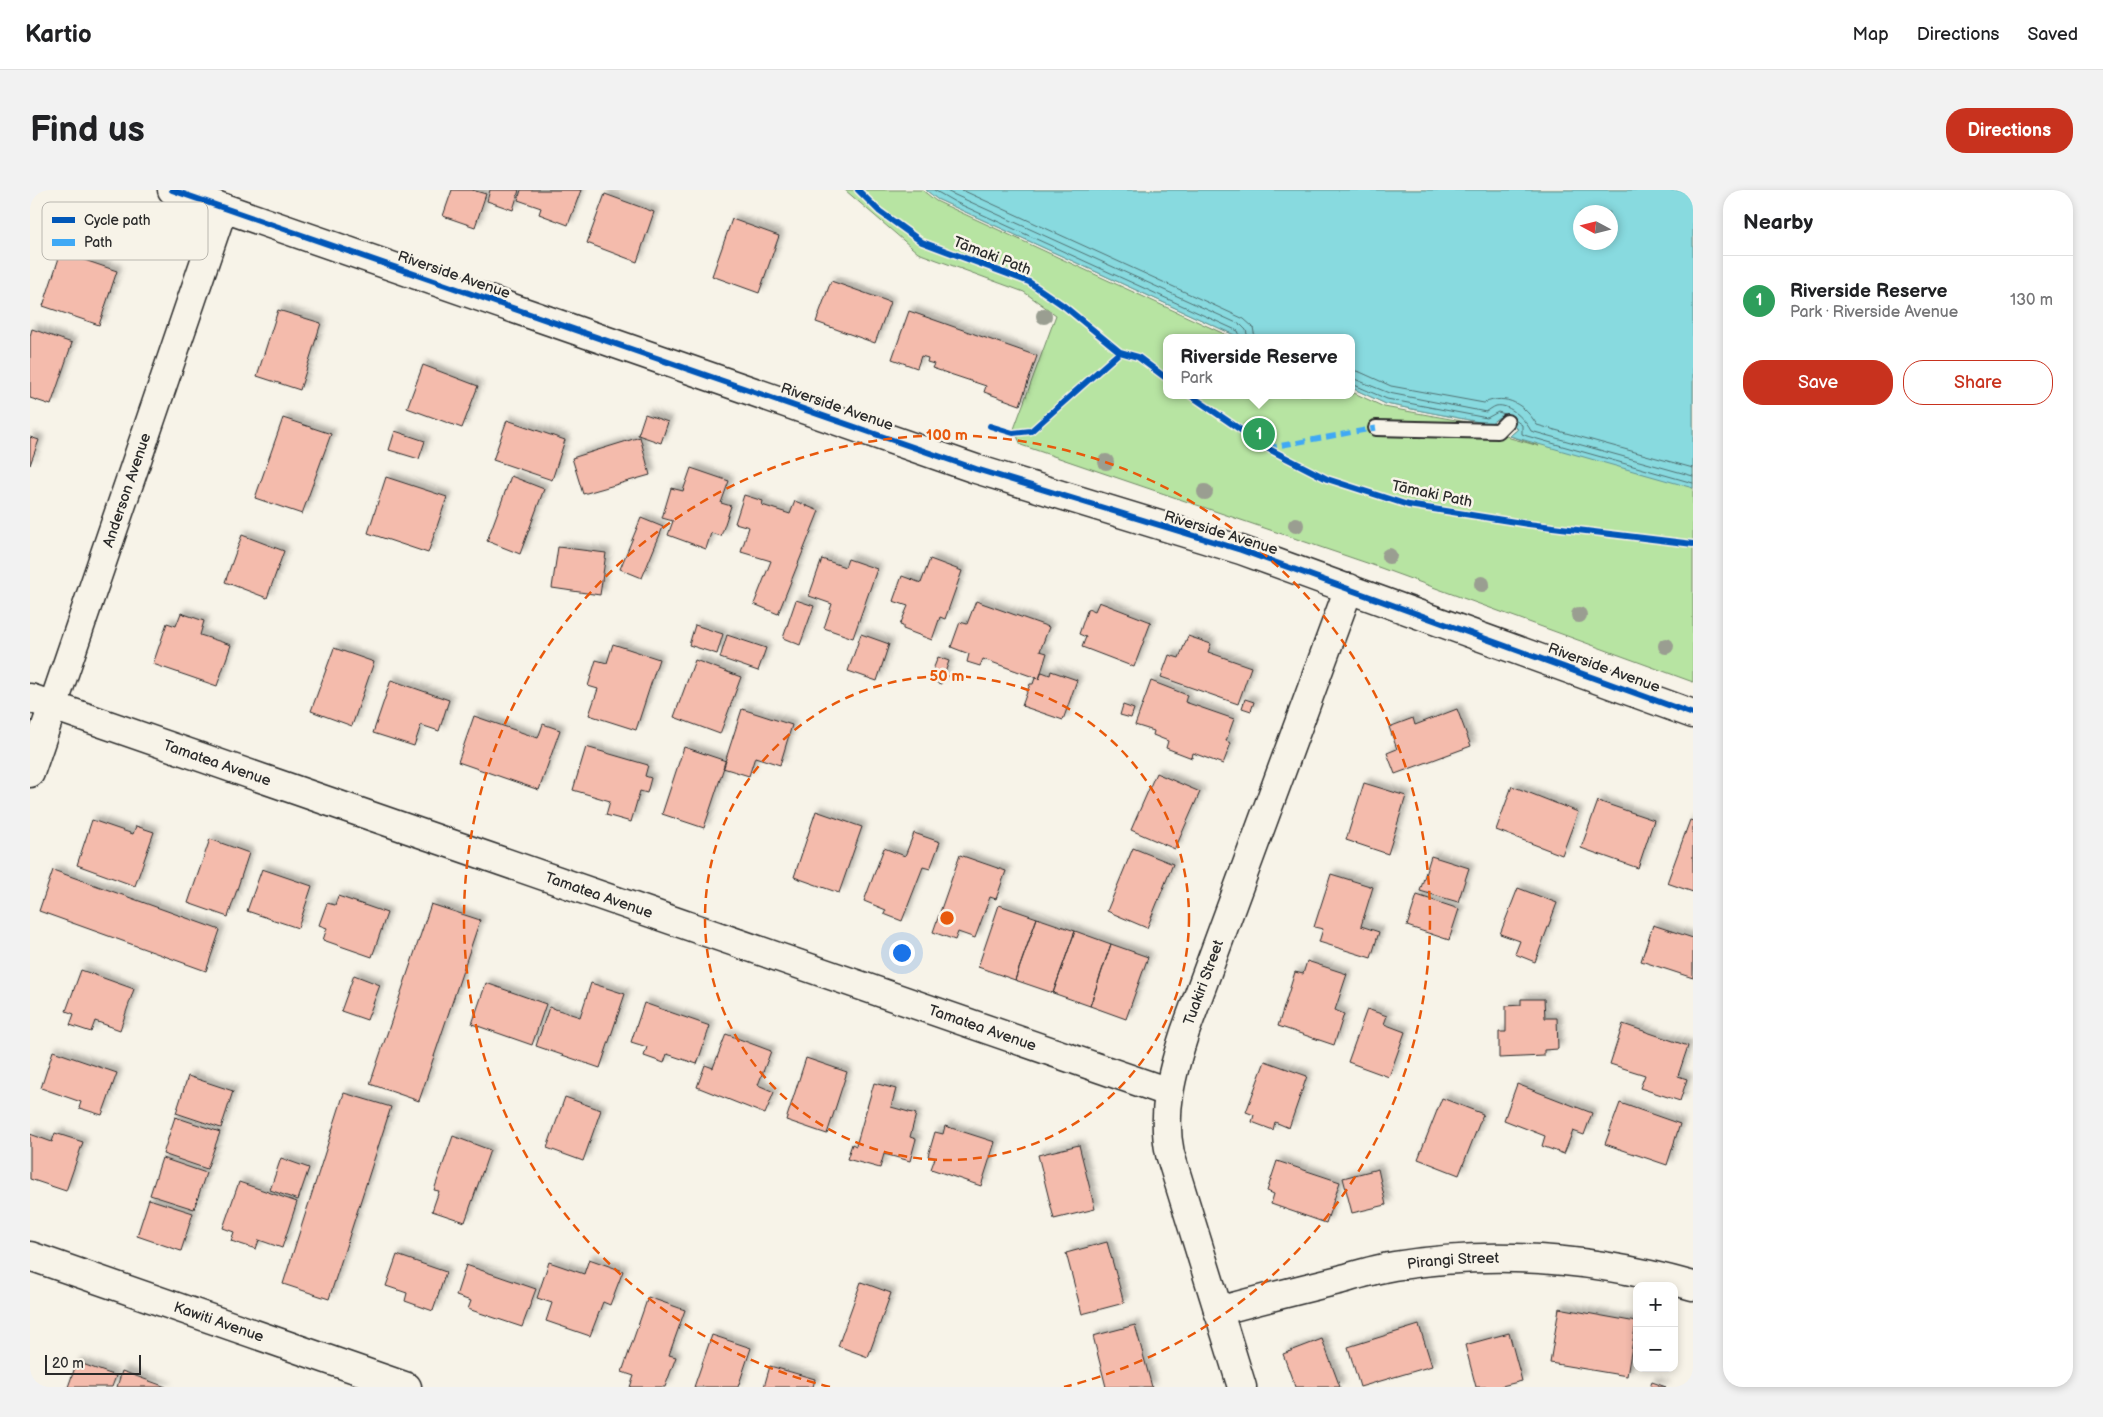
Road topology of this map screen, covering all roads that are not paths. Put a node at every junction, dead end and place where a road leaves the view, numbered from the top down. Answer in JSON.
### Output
{"nodes":[{"id":1,"x":172,"y":190,"type":"edge"},
{"id":2,"x":206,"y":202,"type":"edge"},
{"id":3,"x":208,"y":203,"type":"edge"},
{"id":4,"x":223,"y":208,"type":"junction"},
{"id":5,"x":208,"y":249,"type":"edge"},
{"id":6,"x":204,"y":260,"type":"edge"},
{"id":7,"x":1507,"y":422,"type":"dead end"},
{"id":8,"x":1376,"y":428,"type":"dead end"},
{"id":9,"x":1348,"y":588,"type":"junction"},
{"id":10,"x":42,"y":702,"type":"edge"},
{"id":11,"x":1693,"y":714,"type":"edge"},
{"id":12,"x":30,"y":773,"type":"edge"},
{"id":13,"x":1168,"y":1092,"type":"junction"},
{"id":14,"x":30,"y":1256,"type":"edge"},
{"id":15,"x":1693,"y":1286,"type":"edge"},
{"id":16,"x":1218,"y":1311,"type":"junction"},
{"id":17,"x":407,"y":1387,"type":"edge"},
{"id":18,"x":1242,"y":1387,"type":"edge"}],
"edges":[{"from":1,"to":2,"type":"street","name":"Riverside Avenue"},
{"from":3,"to":4,"type":"street","name":"Riverside Avenue"},
{"from":4,"to":5,"type":"street","name":"Anderson Avenue"},
{"from":4,"to":9,"type":"street","name":"Riverside Avenue"},
{"from":6,"to":10,"type":"street","name":"Anderson Avenue"},
{"from":7,"to":8,"type":"lane"},
{"from":9,"to":11,"type":"street","name":"Riverside Avenue"},
{"from":9,"to":13,"type":"street","name":"Tuakiri Street"},
{"from":10,"to":12,"type":"street","name":"Anderson Avenue"},
{"from":10,"to":13,"type":"street","name":"Tamatea Avenue"},
{"from":13,"to":16,"type":"street","name":"Tuakiri Street"},
{"from":14,"to":17,"type":"street","name":"Kawiti Avenue"},
{"from":15,"to":16,"type":"street","name":"Pirangi Street"},
{"from":16,"to":18,"type":"street","name":"Tuakiri Street"}]}
